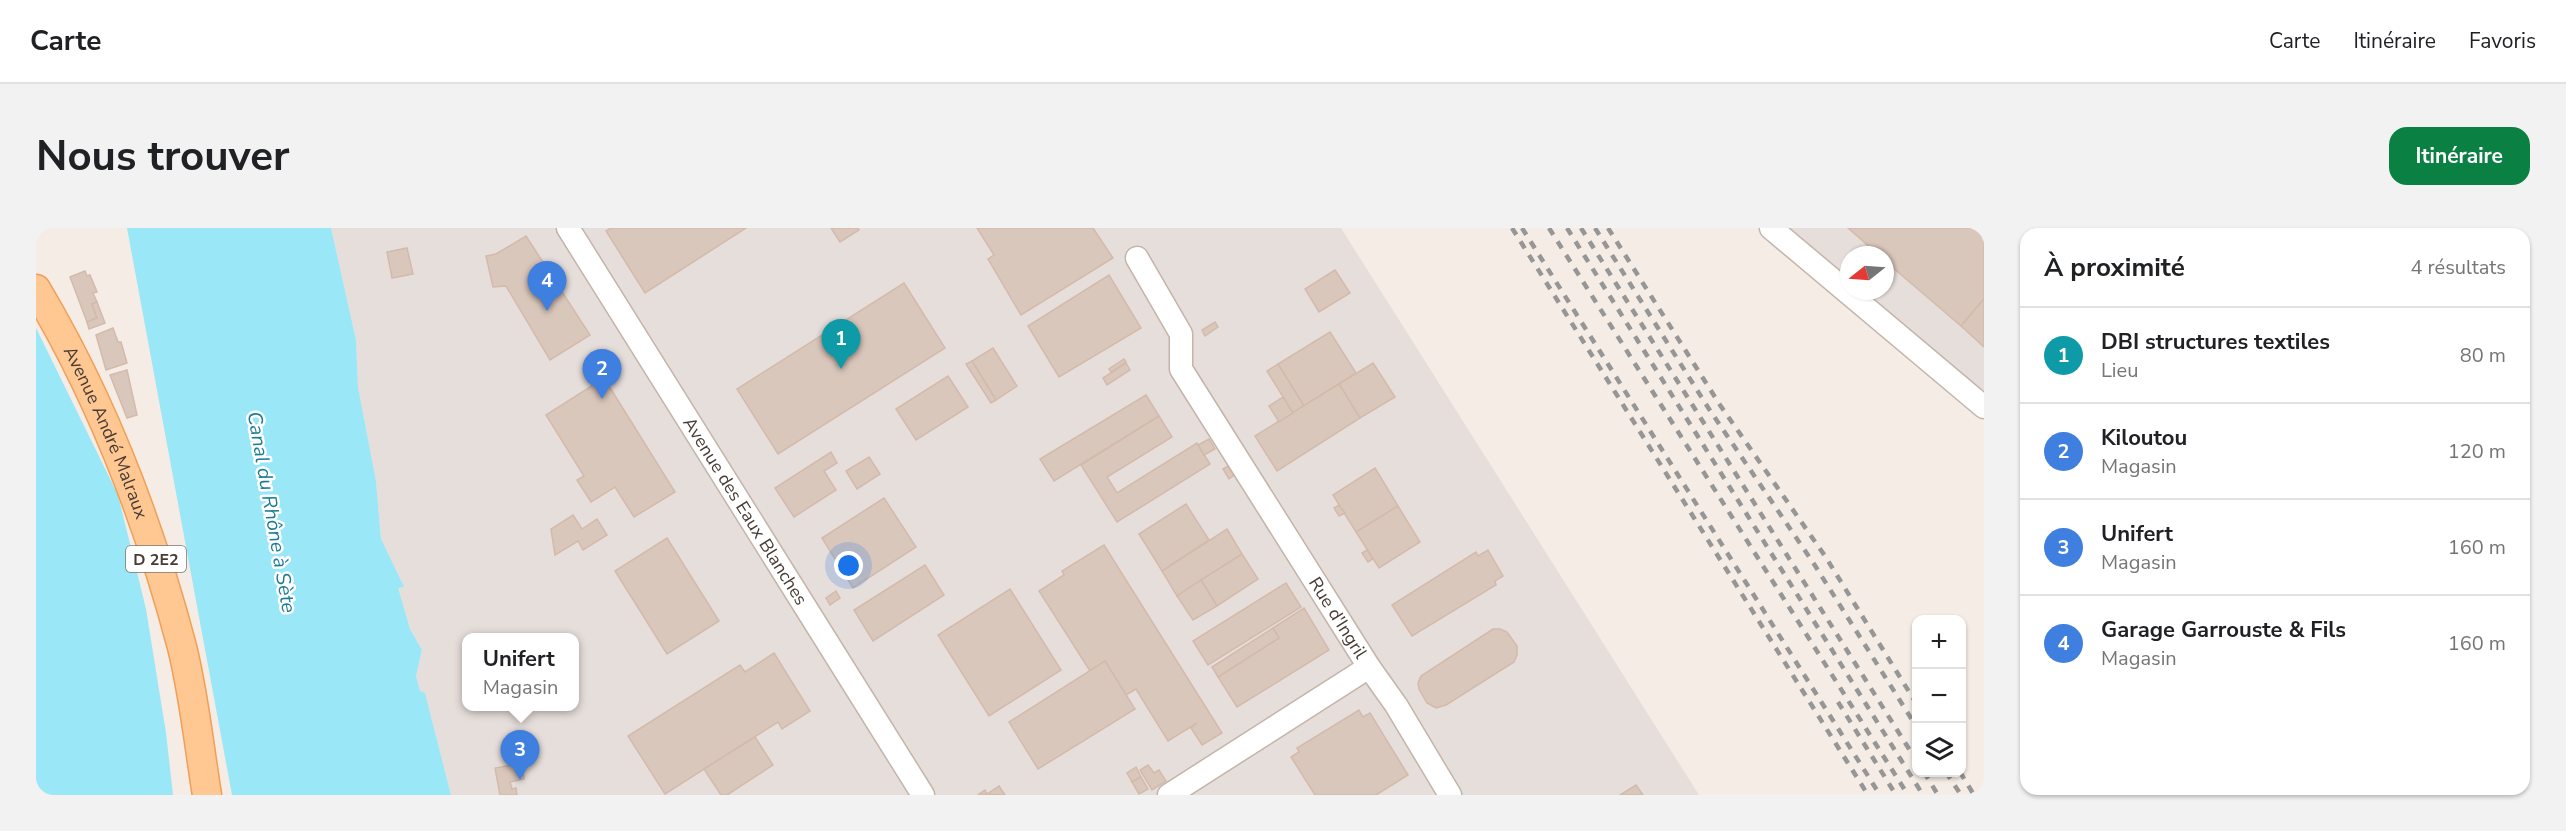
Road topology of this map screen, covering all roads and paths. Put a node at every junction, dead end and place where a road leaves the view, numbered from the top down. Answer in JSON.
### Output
{"nodes":[{"id":1,"x":568,"y":228,"type":"edge"},
{"id":2,"x":1771,"y":228,"type":"edge"},
{"id":3,"x":1137,"y":258,"type":"dead end"},
{"id":4,"x":36,"y":289,"type":"edge"},
{"id":5,"x":1984,"y":407,"type":"edge"},
{"id":6,"x":1369,"y":667,"type":"junction"},
{"id":7,"x":207,"y":795,"type":"edge"},
{"id":8,"x":923,"y":795,"type":"edge"},
{"id":9,"x":1169,"y":795,"type":"edge"},
{"id":10,"x":1450,"y":795,"type":"edge"}],
"edges":[{"from":1,"to":8,"type":"street","name":"Avenue des Eaux Blanches"},
{"from":2,"to":5,"type":"street"},
{"from":3,"to":6,"type":"street","name":"Rue d'Ingril"},
{"from":4,"to":7,"type":"main road","name":"Avenue André Malraux","number":"D 2E2"},
{"from":6,"to":9,"type":"street","name":"Rue d'Ingril"},
{"from":6,"to":10,"type":"street"}]}
